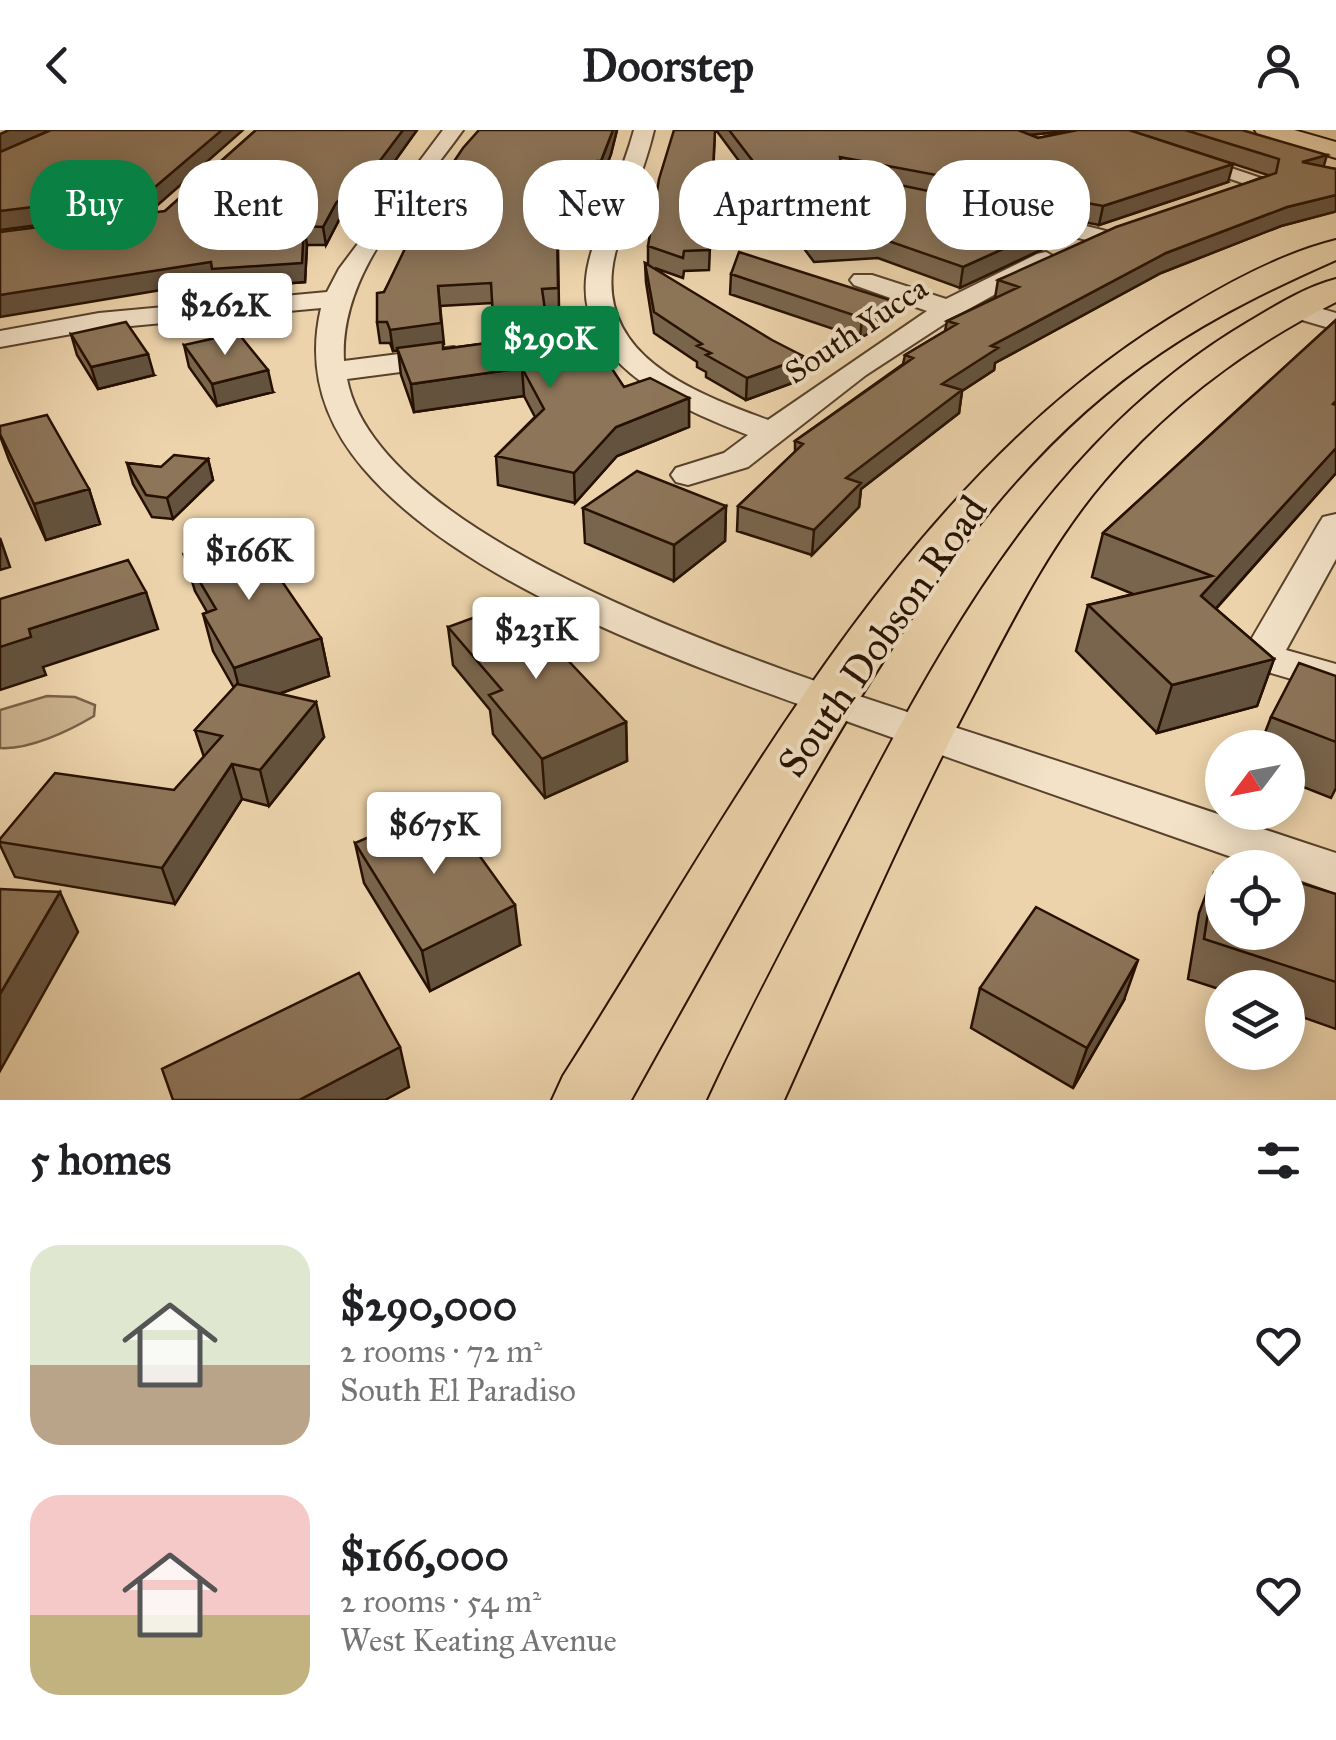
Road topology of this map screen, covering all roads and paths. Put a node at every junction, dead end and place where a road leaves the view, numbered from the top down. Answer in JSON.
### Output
{"nodes":[{"id":1,"x":453,"y":130,"type":"edge"},
{"id":2,"x":644,"y":130,"type":"edge"},
{"id":3,"x":1267,"y":130,"type":"edge"},
{"id":4,"x":1101,"y":131,"type":"edge"},
{"id":5,"x":1077,"y":139,"type":"edge"},
{"id":6,"x":1336,"y":150,"type":"edge"},
{"id":7,"x":1224,"y":193,"type":"edge"},
{"id":8,"x":1130,"y":224,"type":"edge"},
{"id":9,"x":1090,"y":234,"type":"edge"},
{"id":10,"x":1098,"y":236,"type":"junction"},
{"id":11,"x":1336,"y":249,"type":"edge"},
{"id":12,"x":863,"y":280,"type":"dead end"},
{"id":13,"x":1336,"y":288,"type":"edge"},
{"id":14,"x":334,"y":299,"type":"junction"},
{"id":15,"x":948,"y":308,"type":"junction"},
{"id":16,"x":1295,"y":309,"type":"junction"},
{"id":17,"x":1336,"y":322,"type":"edge"},
{"id":18,"x":609,"y":335,"type":"junction"},
{"id":19,"x":0,"y":339,"type":"edge"},
{"id":20,"x":569,"y":340,"type":"edge"},
{"id":21,"x":477,"y":352,"type":"edge"},
{"id":22,"x":329,"y":372,"type":"junction"},
{"id":23,"x":772,"y":432,"type":"junction"},
{"id":24,"x":688,"y":476,"type":"dead end"},
{"id":25,"x":1336,"y":526,"type":"edge"},
{"id":26,"x":1336,"y":678,"type":"edge"},
{"id":27,"x":829,"y":700,"type":"junction"},
{"id":28,"x":924,"y":732,"type":"junction"},
{"id":29,"x":1336,"y":873,"type":"edge"},
{"id":30,"x":590,"y":1100,"type":"edge"},
{"id":31,"x":746,"y":1100,"type":"edge"}],
"edges":[{"from":1,"to":14,"type":"street"},
{"from":2,"to":18,"type":"street"},
{"from":3,"to":6,"type":"main road"},
{"from":4,"to":5,"type":"street"},
{"from":4,"to":7,"type":"street"},
{"from":8,"to":10,"type":"street","name":"South Yucca"},
{"from":9,"to":10,"type":"street"},
{"from":10,"to":15,"type":"street","name":"South Yucca"},
{"from":11,"to":27,"type":"main road","name":"South Dobson Road"},
{"from":12,"to":15,"type":"street"},
{"from":13,"to":16,"type":"main road","name":"South Dobson Road"},
{"from":14,"to":19,"type":"street"},
{"from":14,"to":22,"type":"street"},
{"from":15,"to":23,"type":"street","name":"South Yucca"},
{"from":16,"to":17,"type":"street"},
{"from":16,"to":28,"type":"main road","name":"South Dobson Road"},
{"from":18,"to":20,"type":"street"},
{"from":18,"to":23,"type":"street"},
{"from":21,"to":22,"type":"street"},
{"from":22,"to":27,"type":"street"},
{"from":23,"to":24,"type":"street","name":"South Yucca"},
{"from":25,"to":26,"type":"street"},
{"from":27,"to":28,"type":"street"},
{"from":27,"to":30,"type":"main road","name":"South Dobson Road"},
{"from":28,"to":29,"type":"street"},
{"from":28,"to":31,"type":"main road","name":"South Dobson Road"}]}
